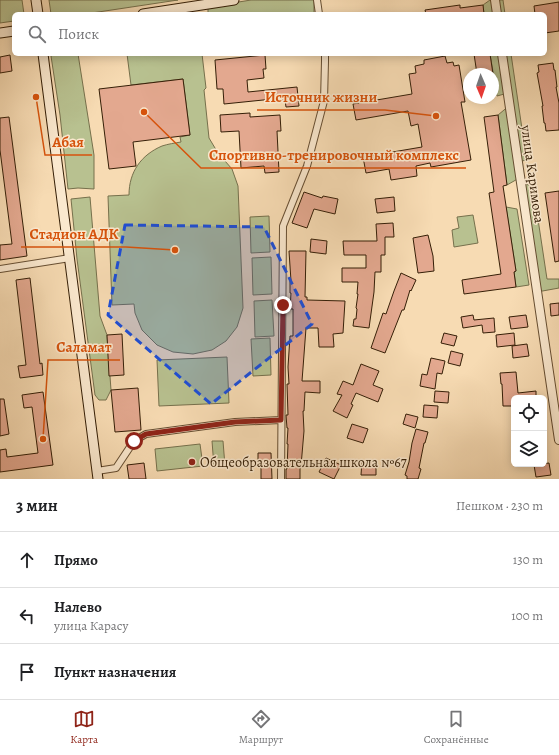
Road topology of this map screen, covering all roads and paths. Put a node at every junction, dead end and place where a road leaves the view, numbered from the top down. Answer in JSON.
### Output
{"nodes":[{"id":1,"x":36,"y":0,"type":"edge"},
{"id":2,"x":234,"y":0,"type":"edge"},
{"id":3,"x":317,"y":0,"type":"edge"},
{"id":4,"x":494,"y":0,"type":"edge"},
{"id":5,"x":38,"y":12,"type":"edge"},
{"id":6,"x":156,"y":12,"type":"edge"},
{"id":7,"x":319,"y":12,"type":"edge"},
{"id":8,"x":497,"y":12,"type":"edge"},
{"id":9,"x":12,"y":31,"type":"edge"},
{"id":10,"x":0,"y":33,"type":"edge"},
{"id":11,"x":325,"y":56,"type":"edge"},
{"id":12,"x":502,"y":56,"type":"edge"},
{"id":13,"x":44,"y":57,"type":"edge"},
{"id":14,"x":70,"y":258,"type":"junction"},
{"id":15,"x":0,"y":269,"type":"edge"},
{"id":16,"x":281,"y":420,"type":"junction"},
{"id":17,"x":559,"y":440,"type":"edge"},
{"id":18,"x":97,"y":475,"type":"edge"},
{"id":19,"x":281,"y":479,"type":"edge"}],
"edges":[{"from":1,"to":5,"type":"main road"},
{"from":2,"to":6,"type":"main road"},
{"from":3,"to":7,"type":"street"},
{"from":4,"to":8,"type":"street"},
{"from":9,"to":10,"type":"main road"},
{"from":11,"to":16,"type":"street"},
{"from":12,"to":17,"type":"street","name":"улица Каримова"},
{"from":13,"to":14,"type":"main road"},
{"from":14,"to":15,"type":"street"},
{"from":14,"to":18,"type":"main road"},
{"from":16,"to":18,"type":"street"},
{"from":16,"to":19,"type":"street"}]}
